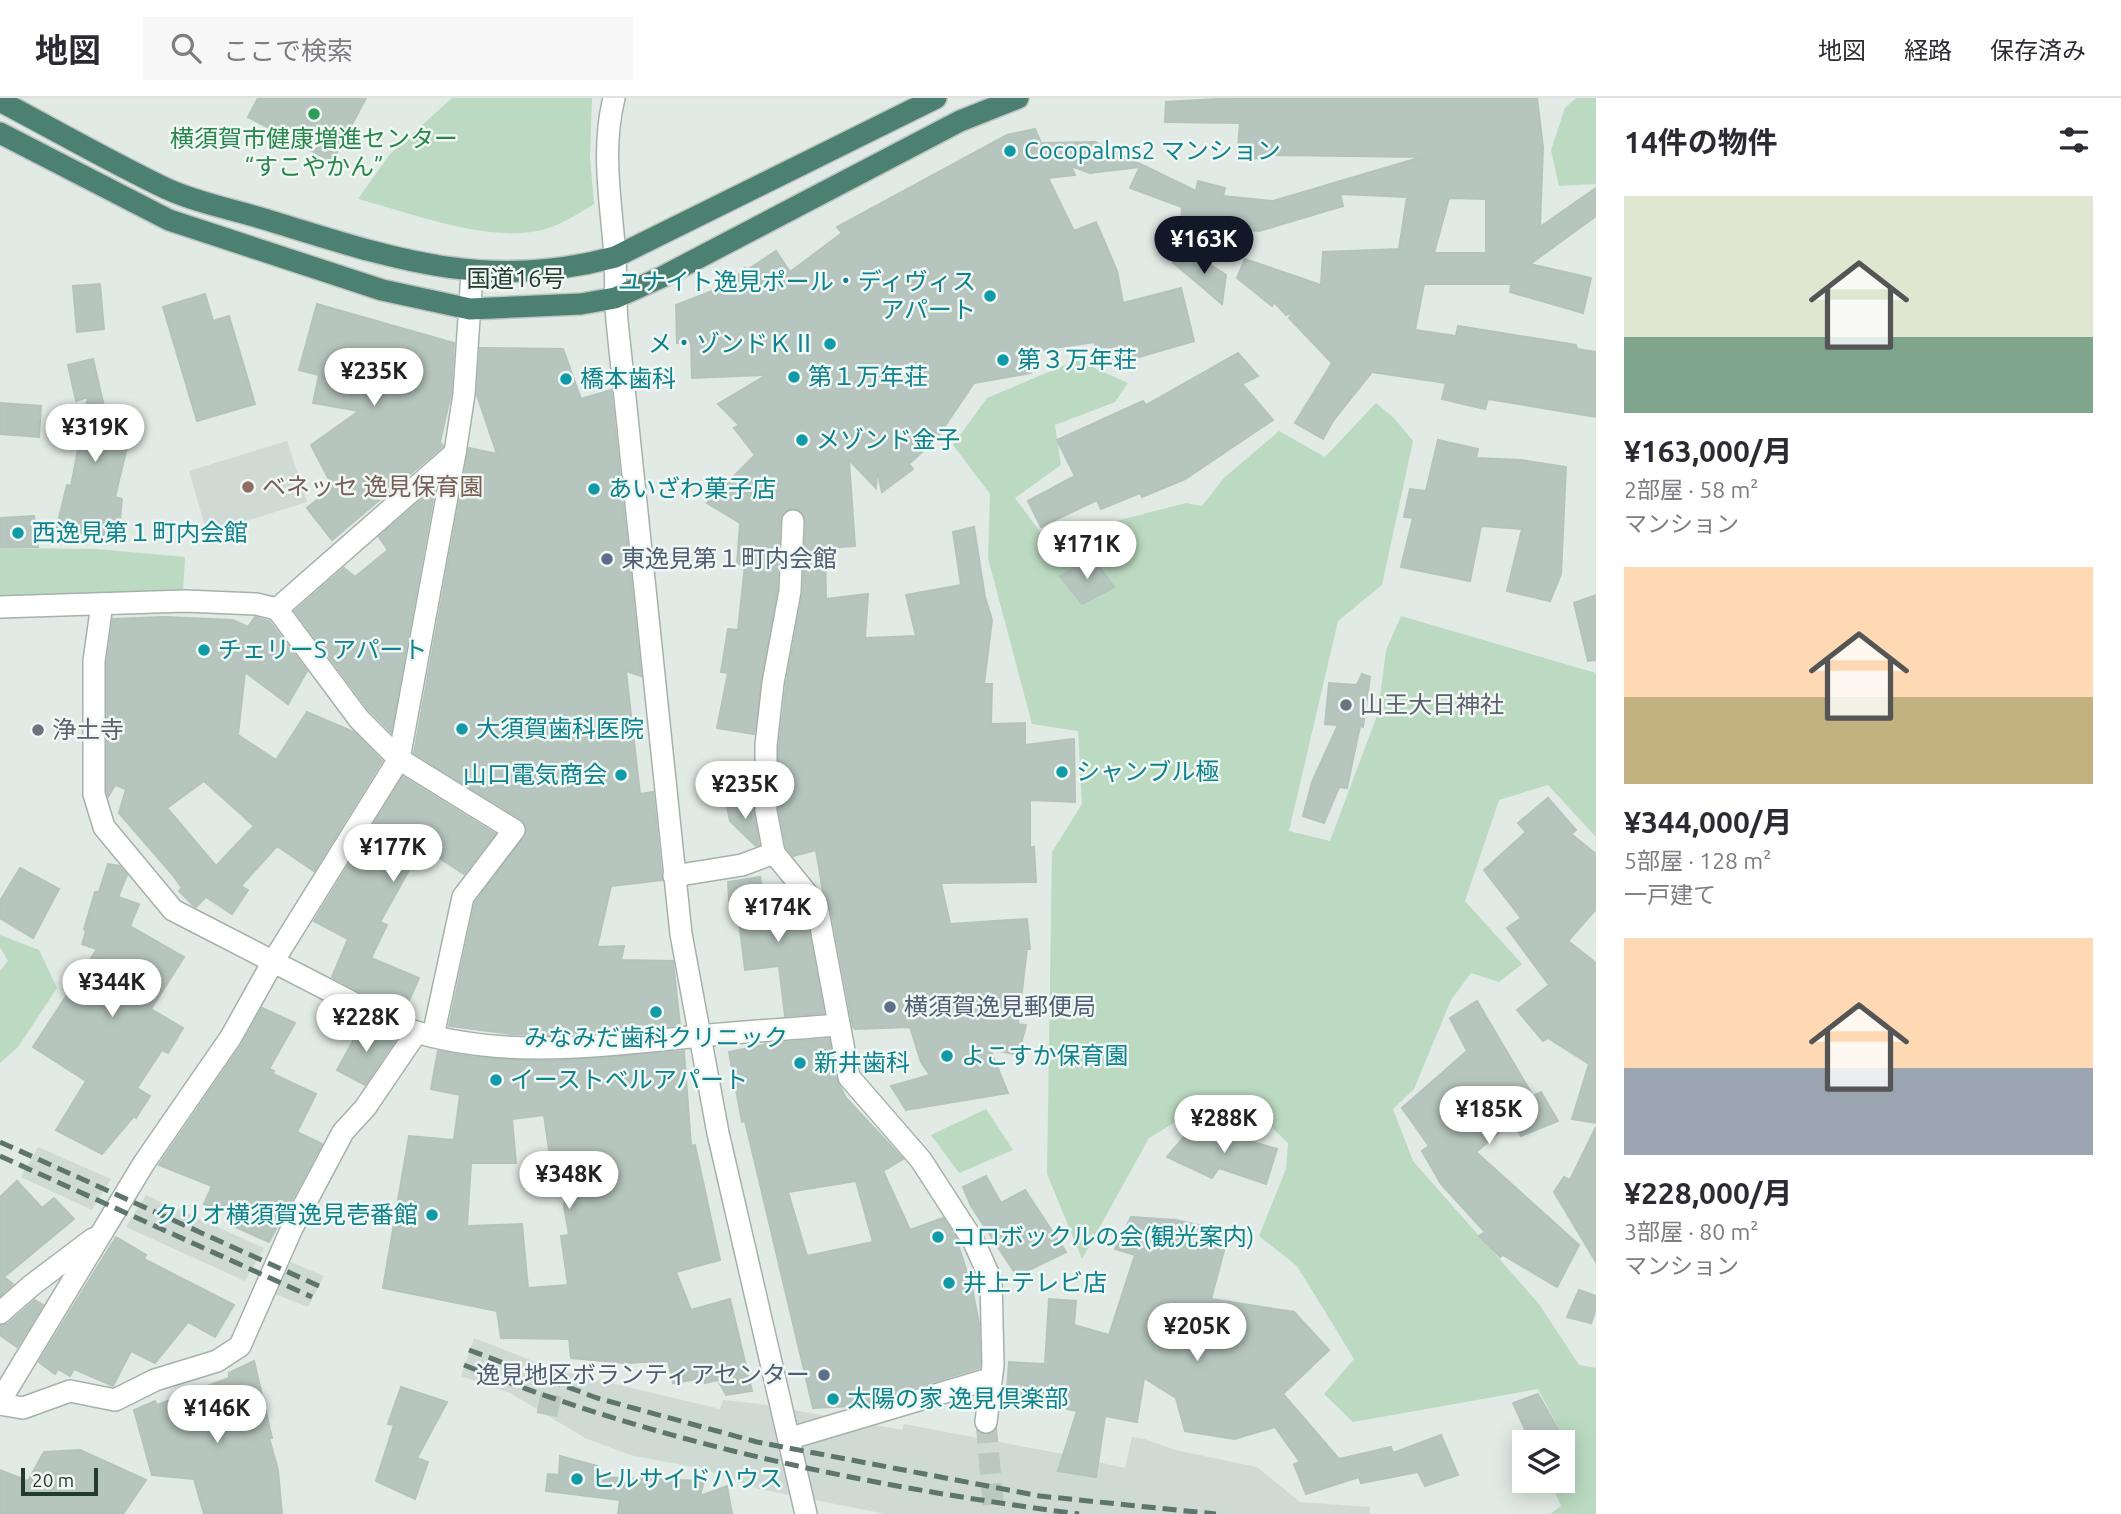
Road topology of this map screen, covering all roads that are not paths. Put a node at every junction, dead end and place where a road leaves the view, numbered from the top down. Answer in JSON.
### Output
{"nodes":[{"id":1,"x":614,"y":98,"type":"edge"},
{"id":2,"x":936,"y":98,"type":"edge"},
{"id":3,"x":1018,"y":98,"type":"edge"},
{"id":4,"x":0,"y":101,"type":"edge"},
{"id":5,"x":0,"y":133,"type":"edge"},
{"id":6,"x":615,"y":257,"type":"junction"},
{"id":7,"x":472,"y":272,"type":"junction"},
{"id":8,"x":615,"y":298,"type":"junction"},
{"id":9,"x":470,"y":309,"type":"junction"},
{"id":10,"x":455,"y":453,"type":"junction"},
{"id":11,"x":793,"y":521,"type":"dead end"},
{"id":12,"x":102,"y":604,"type":"junction"},
{"id":13,"x":0,"y":607,"type":"edge"},
{"id":14,"x":277,"y":609,"type":"junction"},
{"id":15,"x":399,"y":759,"type":"junction"},
{"id":16,"x":774,"y":853,"type":"junction"},
{"id":17,"x":674,"y":876,"type":"junction"},
{"id":18,"x":274,"y":960,"type":"junction"},
{"id":19,"x":838,"y":1026,"type":"junction"},
{"id":20,"x":425,"y":1034,"type":"junction"},
{"id":21,"x":702,"y":1036,"type":"junction"},
{"id":22,"x":100,"y":1234,"type":"junction"},
{"id":23,"x":0,"y":1313,"type":"edge"},
{"id":24,"x":989,"y":1379,"type":"junction"},
{"id":25,"x":0,"y":1403,"type":"edge"},
{"id":26,"x":986,"y":1422,"type":"tunnel mouth"},
{"id":27,"x":791,"y":1438,"type":"junction"},
{"id":28,"x":806,"y":1514,"type":"edge"}],
"edges":[{"from":1,"to":6,"type":"street"},
{"from":2,"to":6,"type":"highway","name":"国道16号"},
{"from":3,"to":8,"type":"highway","name":"国道16号"},
{"from":4,"to":7,"type":"highway","name":"国道16号"},
{"from":5,"to":9,"type":"highway","name":"国道16号"},
{"from":6,"to":7,"type":"highway","name":"国道16号"},
{"from":6,"to":8,"type":"street"},
{"from":7,"to":9,"type":"street"},
{"from":8,"to":9,"type":"highway","name":"国道16号"},
{"from":8,"to":17,"type":"street"},
{"from":9,"to":10,"type":"street"},
{"from":10,"to":14,"type":"street"},
{"from":10,"to":15,"type":"street"},
{"from":11,"to":16,"type":"street"},
{"from":12,"to":13,"type":"street"},
{"from":12,"to":14,"type":"street"},
{"from":12,"to":18,"type":"street"},
{"from":14,"to":15,"type":"street"},
{"from":15,"to":18,"type":"street"},
{"from":15,"to":20,"type":"street"},
{"from":16,"to":17,"type":"street"},
{"from":16,"to":19,"type":"street"},
{"from":17,"to":21,"type":"street"},
{"from":18,"to":20,"type":"street"},
{"from":18,"to":22,"type":"street"},
{"from":19,"to":21,"type":"street"},
{"from":19,"to":24,"type":"street"},
{"from":20,"to":21,"type":"street"},
{"from":20,"to":25,"type":"street"},
{"from":21,"to":27,"type":"street"},
{"from":22,"to":23,"type":"street"},
{"from":22,"to":25,"type":"street"},
{"from":24,"to":26,"type":"street"},
{"from":24,"to":27,"type":"street"},
{"from":27,"to":28,"type":"street"}]}
